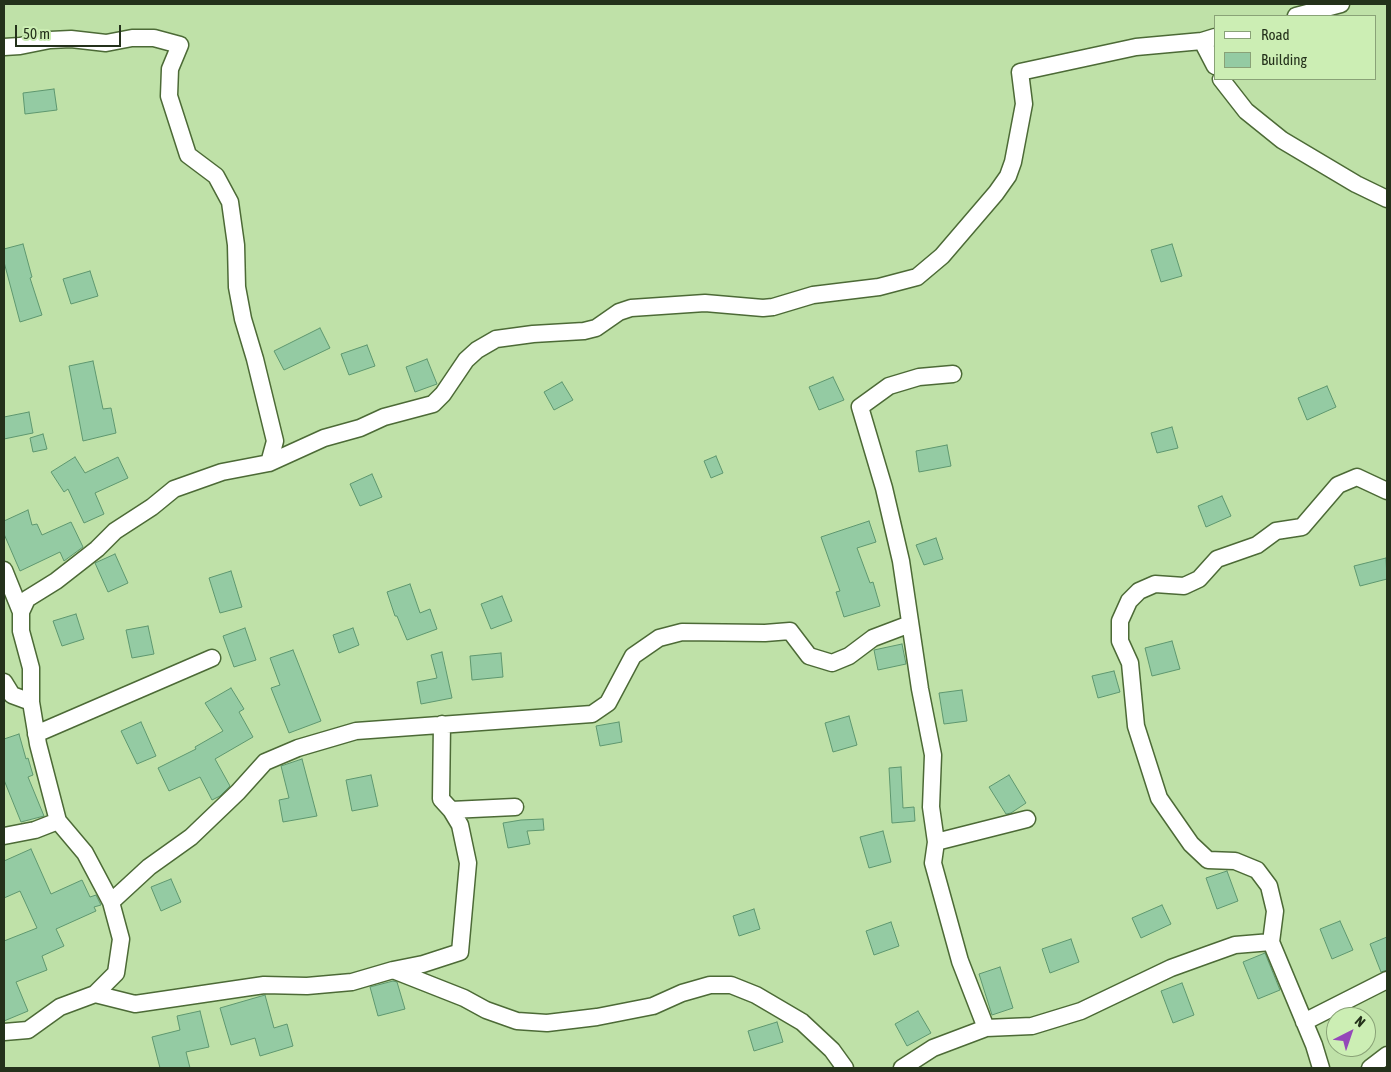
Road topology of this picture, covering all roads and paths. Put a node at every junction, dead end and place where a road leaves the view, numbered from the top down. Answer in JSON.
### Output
{"nodes":[{"id":1,"x":1341,"y":4,"type":"edge"},
{"id":2,"x":1300,"y":15,"type":"edge"},
{"id":3,"x":1208,"y":39,"type":"edge"},
{"id":4,"x":4,"y":47,"type":"edge"},
{"id":5,"x":1214,"y":62,"type":"edge"},
{"id":6,"x":1222,"y":80,"type":"edge"},
{"id":7,"x":1387,"y":199,"type":"edge"},
{"id":8,"x":953,"y":374,"type":"dead end"},
{"id":9,"x":269,"y":463,"type":"junction"},
{"id":10,"x":1387,"y":491,"type":"edge"},
{"id":11,"x":4,"y":570,"type":"edge"},
{"id":12,"x":21,"y":612,"type":"junction"},
{"id":13,"x":910,"y":624,"type":"junction"},
{"id":14,"x":212,"y":658,"type":"dead end"},
{"id":15,"x":4,"y":682,"type":"edge"},
{"id":16,"x":31,"y":702,"type":"junction"},
{"id":17,"x":442,"y":724,"type":"junction"},
{"id":18,"x":36,"y":734,"type":"junction"},
{"id":19,"x":515,"y":807,"type":"dead end"},
{"id":20,"x":452,"y":810,"type":"junction"},
{"id":21,"x":1027,"y":819,"type":"dead end"},
{"id":22,"x":58,"y":821,"type":"junction"},
{"id":23,"x":4,"y":836,"type":"edge"},
{"id":24,"x":936,"y":842,"type":"junction"},
{"id":25,"x":111,"y":902,"type":"junction"},
{"id":26,"x":1272,"y":942,"type":"junction"},
{"id":27,"x":393,"y":970,"type":"junction"},
{"id":28,"x":1387,"y":980,"type":"edge"},
{"id":29,"x":95,"y":994,"type":"junction"},
{"id":30,"x":1304,"y":1022,"type":"junction"},
{"id":31,"x":986,"y":1028,"type":"junction"},
{"id":32,"x":4,"y":1032,"type":"edge"},
{"id":33,"x":1387,"y":1055,"type":"edge"},
{"id":34,"x":845,"y":1068,"type":"edge"},
{"id":35,"x":902,"y":1068,"type":"edge"},
{"id":36,"x":1320,"y":1068,"type":"edge"},
{"id":37,"x":1370,"y":1068,"type":"edge"}],
"edges":[{"from":1,"to":2,"type":"street"},
{"from":3,"to":5,"type":"street"},
{"from":3,"to":9,"type":"street"},
{"from":4,"to":9,"type":"street"},
{"from":6,"to":7,"type":"street"},
{"from":8,"to":13,"type":"street"},
{"from":9,"to":12,"type":"street"},
{"from":10,"to":26,"type":"street"},
{"from":11,"to":12,"type":"street"},
{"from":12,"to":16,"type":"street"},
{"from":13,"to":17,"type":"street"},
{"from":13,"to":24,"type":"street"},
{"from":14,"to":18,"type":"street"},
{"from":15,"to":16,"type":"street"},
{"from":16,"to":18,"type":"street"},
{"from":17,"to":20,"type":"street"},
{"from":17,"to":25,"type":"street"},
{"from":18,"to":22,"type":"street"},
{"from":19,"to":20,"type":"street"},
{"from":20,"to":27,"type":"street"},
{"from":21,"to":24,"type":"street"},
{"from":22,"to":23,"type":"street"},
{"from":22,"to":25,"type":"street"},
{"from":24,"to":31,"type":"street"},
{"from":25,"to":29,"type":"street"},
{"from":26,"to":30,"type":"street"},
{"from":26,"to":31,"type":"street"},
{"from":27,"to":29,"type":"street"},
{"from":27,"to":34,"type":"street"},
{"from":28,"to":30,"type":"street"},
{"from":29,"to":32,"type":"street"},
{"from":30,"to":36,"type":"street"},
{"from":31,"to":35,"type":"street"},
{"from":33,"to":37,"type":"street"}]}
